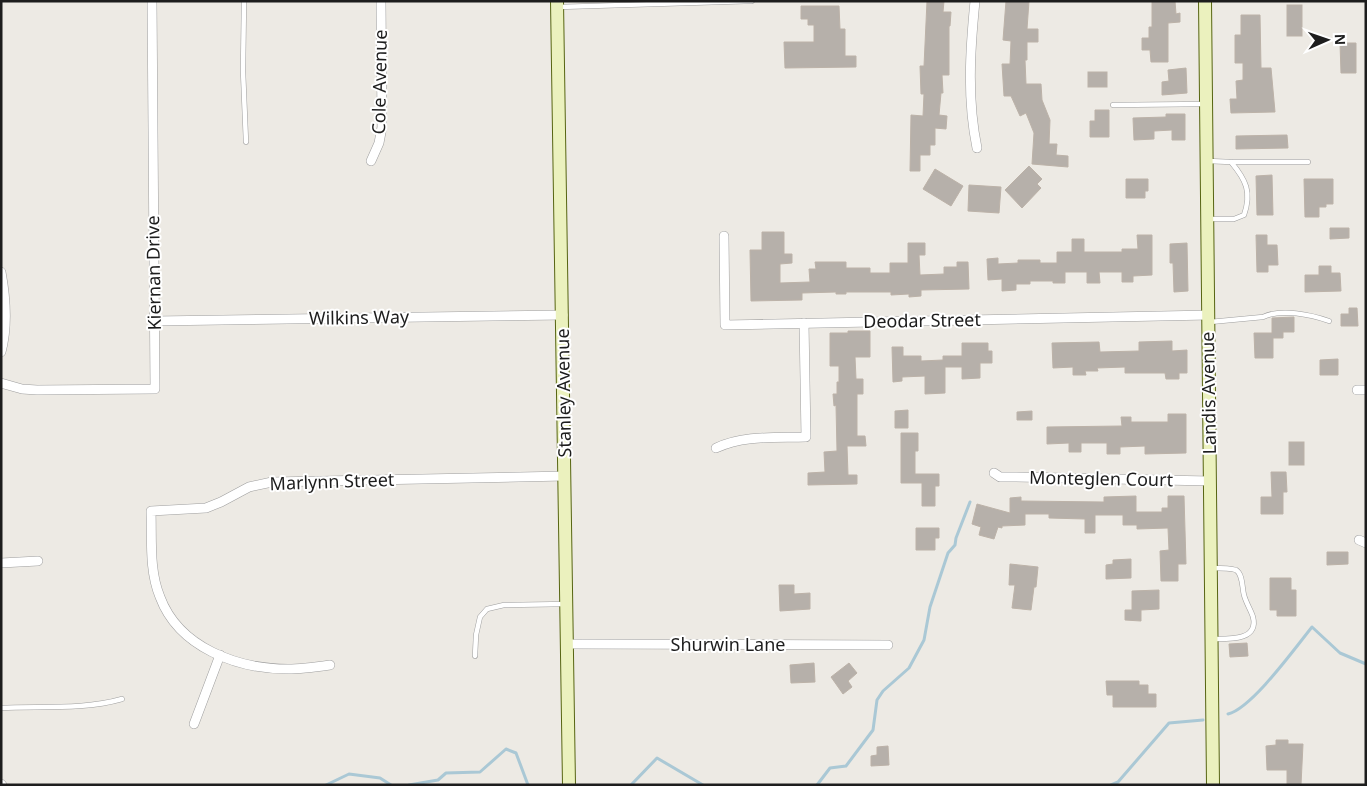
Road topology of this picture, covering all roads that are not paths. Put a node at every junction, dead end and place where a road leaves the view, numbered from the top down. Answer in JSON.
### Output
{"nodes":[{"id":1,"x":152,"y":1,"type":"edge"},
{"id":2,"x":244,"y":1,"type":"edge"},
{"id":3,"x":381,"y":1,"type":"edge"},
{"id":4,"x":752,"y":1,"type":"edge"},
{"id":5,"x":975,"y":1,"type":"edge"},
{"id":6,"x":1205,"y":1,"type":"edge"},
{"id":7,"x":557,"y":4,"type":"edge"},
{"id":8,"x":1206,"y":104,"type":"junction"},
{"id":9,"x":1113,"y":105,"type":"dead end"},
{"id":10,"x":246,"y":142,"type":"dead end"},
{"id":11,"x":977,"y":148,"type":"dead end"},
{"id":12,"x":371,"y":161,"type":"dead end"},
{"id":13,"x":1207,"y":161,"type":"junction"},
{"id":14,"x":1231,"y":162,"type":"junction"},
{"id":15,"x":1308,"y":162,"type":"dead end"},
{"id":16,"x":1207,"y":219,"type":"junction"},
{"id":17,"x":724,"y":236,"type":"dead end"},
{"id":18,"x":1,"y":272,"type":"edge"},
{"id":19,"x":563,"y":315,"type":"junction"},
{"id":20,"x":1209,"y":318,"type":"junction"},
{"id":21,"x":155,"y":321,"type":"junction"},
{"id":22,"x":1329,"y":321,"type":"dead end"},
{"id":23,"x":804,"y":323,"type":"junction"},
{"id":24,"x":1,"y":352,"type":"edge"},
{"id":25,"x":1,"y":383,"type":"edge"},
{"id":26,"x":716,"y":448,"type":"dead end"},
{"id":27,"x":994,"y":473,"type":"dead end"},
{"id":28,"x":564,"y":476,"type":"junction"},
{"id":29,"x":1210,"y":480,"type":"junction"},
{"id":30,"x":38,"y":561,"type":"dead end"},
{"id":31,"x":1,"y":563,"type":"edge"},
{"id":32,"x":1211,"y":568,"type":"junction"},
{"id":33,"x":567,"y":604,"type":"junction"},
{"id":34,"x":1212,"y":639,"type":"junction"},
{"id":35,"x":568,"y":644,"type":"junction"},
{"id":36,"x":888,"y":646,"type":"dead end"},
{"id":37,"x":220,"y":656,"type":"junction"},
{"id":38,"x":475,"y":656,"type":"dead end"},
{"id":39,"x":330,"y":665,"type":"dead end"},
{"id":40,"x":122,"y":699,"type":"dead end"},
{"id":41,"x":1,"y":708,"type":"edge"},
{"id":42,"x":194,"y":724,"type":"dead end"},
{"id":43,"x":569,"y":785,"type":"edge"},
{"id":44,"x":1213,"y":785,"type":"edge"}],
"edges":[{"from":1,"to":21,"type":"street","name":"Kiernan Drive"},
{"from":2,"to":10,"type":"lane"},
{"from":3,"to":12,"type":"street","name":"Cole Avenue"},
{"from":4,"to":7,"type":"lane"},
{"from":5,"to":11,"type":"street"},
{"from":6,"to":8,"type":"street","name":"Landis Avenue"},
{"from":7,"to":19,"type":"street","name":"Stanley Avenue"},
{"from":8,"to":9,"type":"lane"},
{"from":8,"to":13,"type":"street","name":"Landis Avenue"},
{"from":13,"to":14,"type":"lane"},
{"from":13,"to":16,"type":"street","name":"Landis Avenue"},
{"from":14,"to":15,"type":"lane"},
{"from":14,"to":16,"type":"lane"},
{"from":16,"to":20,"type":"street","name":"Landis Avenue"},
{"from":17,"to":23,"type":"street","name":"Deodar Street"},
{"from":18,"to":24,"type":"street"},
{"from":19,"to":21,"type":"street","name":"Wilkins Way"},
{"from":19,"to":28,"type":"street","name":"Stanley Avenue"},
{"from":20,"to":22,"type":"lane"},
{"from":20,"to":23,"type":"street","name":"Deodar Street"},
{"from":20,"to":29,"type":"street","name":"Landis Avenue"},
{"from":21,"to":25,"type":"street","name":"Kiernan Drive"},
{"from":23,"to":26,"type":"street"},
{"from":27,"to":29,"type":"street","name":"Monteglen Court"},
{"from":28,"to":33,"type":"street","name":"Stanley Avenue"},
{"from":28,"to":37,"type":"street","name":"Marlynn Street"},
{"from":29,"to":32,"type":"street","name":"Landis Avenue"},
{"from":30,"to":31,"type":"street"},
{"from":32,"to":34,"type":"street","name":"Landis Avenue"},
{"from":32,"to":34,"type":"lane"},
{"from":33,"to":35,"type":"street","name":"Stanley Avenue"},
{"from":33,"to":38,"type":"lane"},
{"from":34,"to":44,"type":"street","name":"Landis Avenue"},
{"from":35,"to":36,"type":"street","name":"Shurwin Lane"},
{"from":35,"to":43,"type":"street","name":"Stanley Avenue"},
{"from":37,"to":39,"type":"street","name":"Marlynn Street"},
{"from":37,"to":42,"type":"street"},
{"from":40,"to":41,"type":"lane"}]}
